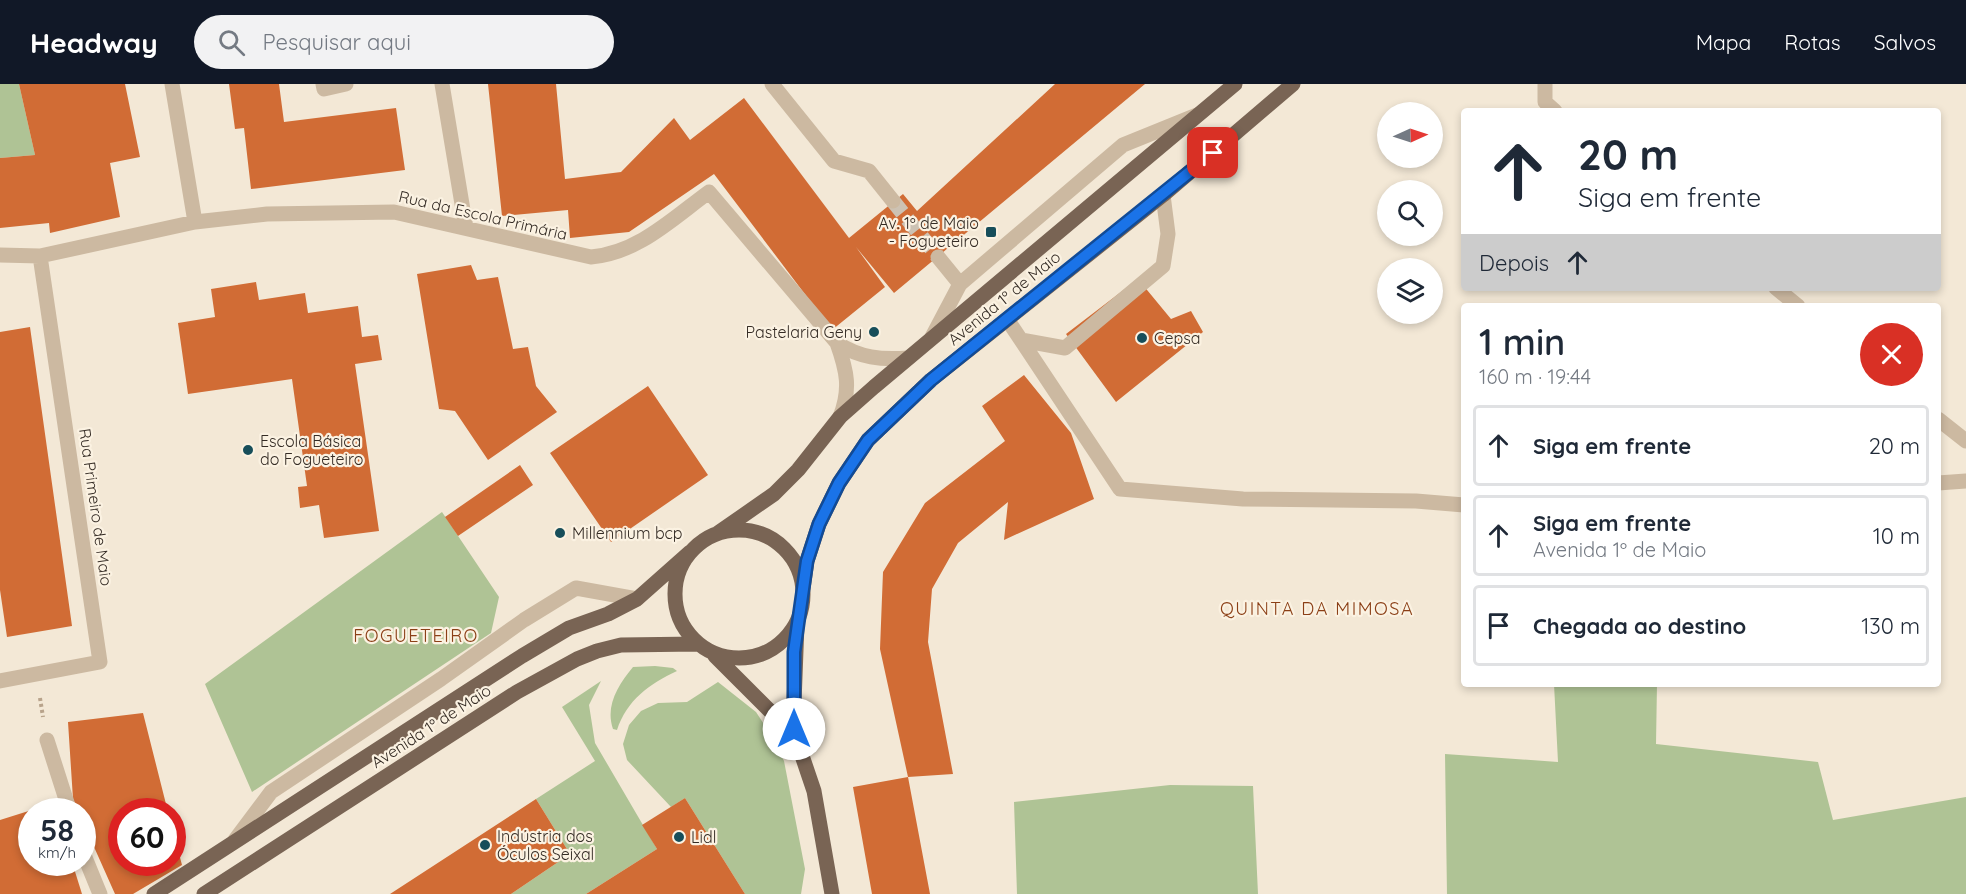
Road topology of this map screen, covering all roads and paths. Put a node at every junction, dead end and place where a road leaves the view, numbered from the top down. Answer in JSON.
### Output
{"nodes":[{"id":1,"x":172,"y":84,"type":"edge"},
{"id":2,"x":323,"y":84,"type":"edge"},
{"id":3,"x":346,"y":84,"type":"edge"},
{"id":4,"x":442,"y":84,"type":"edge"},
{"id":5,"x":772,"y":84,"type":"edge"},
{"id":6,"x":1235,"y":84,"type":"edge"},
{"id":7,"x":1293,"y":84,"type":"edge"},
{"id":8,"x":1545,"y":84,"type":"edge"},
{"id":9,"x":1552,"y":108,"type":"edge"},
{"id":10,"x":1205,"y":111,"type":"junction"},
{"id":11,"x":1163,"y":195,"type":"junction"},
{"id":12,"x":893,"y":201,"type":"tunnel mouth"},
{"id":13,"x":195,"y":222,"type":"junction"},
{"id":14,"x":466,"y":228,"type":"junction"},
{"id":15,"x":0,"y":255,"type":"edge"},
{"id":16,"x":40,"y":256,"type":"junction"},
{"id":17,"x":938,"y":256,"type":"tunnel mouth"},
{"id":18,"x":960,"y":284,"type":"junction"},
{"id":19,"x":1780,"y":291,"type":"edge"},
{"id":20,"x":1794,"y":303,"type":"edge"},
{"id":21,"x":1007,"y":319,"type":"junction"},
{"id":22,"x":933,"y":337,"type":"junction"},
{"id":23,"x":1022,"y":340,"type":"junction"},
{"id":24,"x":837,"y":344,"type":"junction"},
{"id":25,"x":908,"y":358,"type":"junction"},
{"id":26,"x":840,"y":417,"type":"junction"},
{"id":27,"x":1941,"y":420,"type":"edge"},
{"id":28,"x":1966,"y":441,"type":"edge"},
{"id":29,"x":1966,"y":481,"type":"edge"},
{"id":30,"x":1941,"y":483,"type":"edge"},
{"id":31,"x":1461,"y":505,"type":"edge"},
{"id":32,"x":718,"y":533,"type":"junction"},
{"id":33,"x":690,"y":552,"type":"junction"},
{"id":34,"x":803,"y":589,"type":"junction"},
{"id":35,"x":637,"y":599,"type":"junction"},
{"id":36,"x":797,"y":621,"type":"junction"},
{"id":37,"x":698,"y":644,"type":"junction"},
{"id":38,"x":712,"y":653,"type":"junction"},
{"id":39,"x":42,"y":673,"type":"junction"},
{"id":40,"x":0,"y":681,"type":"edge"},
{"id":41,"x":794,"y":729,"type":"junction"},
{"id":42,"x":47,"y":740,"type":"joint"},
{"id":43,"x":66,"y":798,"type":"edge"},
{"id":44,"x":234,"y":842,"type":"junction"},
{"id":45,"x":93,"y":876,"type":"edge"},
{"id":46,"x":100,"y":894,"type":"edge"},
{"id":47,"x":154,"y":894,"type":"edge"},
{"id":48,"x":204,"y":894,"type":"edge"},
{"id":49,"x":832,"y":894,"type":"edge"}],
"edges":[{"from":1,"to":13,"type":"street"},
{"from":2,"to":3,"type":"street"},
{"from":4,"to":14,"type":"street"},
{"from":5,"to":12,"type":"street"},
{"from":6,"to":10,"type":"main road","name":"Avenida 1º de Maio"},
{"from":7,"to":11,"type":"main road","name":"Avenida 1º de Maio"},
{"from":8,"to":9,"type":"street"},
{"from":10,"to":18,"type":"street","name":"Avenida 1º de Maio"},
{"from":10,"to":22,"type":"main road","name":"Avenida 1º de Maio"},
{"from":11,"to":21,"type":"main road","name":"Avenida 1º de Maio"},
{"from":11,"to":23,"type":"street"},
{"from":13,"to":14,"type":"street","name":"Rua da Escola Primária"},
{"from":13,"to":16,"type":"street","name":"Rua da Escola Primária"},
{"from":14,"to":24,"type":"street","name":"Rua da Escola Primária"},
{"from":15,"to":16,"type":"street","name":"Rua da Escola Primária"},
{"from":16,"to":39,"type":"street","name":"Rua Primeiro de Maio"},
{"from":17,"to":18,"type":"street"},
{"from":18,"to":22,"type":"street","name":"Avenida 1º de Maio"},
{"from":19,"to":20,"type":"street"},
{"from":21,"to":23,"type":"street"},
{"from":21,"to":34,"type":"main road","name":"Avenida 1º de Maio"},
{"from":22,"to":25,"type":"main road","name":"Avenida 1º de Maio"},
{"from":23,"to":31,"type":"street"},
{"from":24,"to":25,"type":"street","name":"Rua da Escola Primária"},
{"from":24,"to":26,"type":"street","name":"Rua da Escola Primária"},
{"from":25,"to":26,"type":"main road","name":"Avenida 1º de Maio"},
{"from":26,"to":32,"type":"main road","name":"Avenida 1º de Maio"},
{"from":27,"to":28,"type":"street"},
{"from":29,"to":30,"type":"street"},
{"from":32,"to":33,"type":"main road"},
{"from":32,"to":34,"type":"main road"},
{"from":33,"to":35,"type":"main road","name":"Avenida 1º de Maio"},
{"from":33,"to":37,"type":"main road"},
{"from":34,"to":36,"type":"main road"},
{"from":35,"to":44,"type":"main road","name":"Avenida 1º de Maio"},
{"from":35,"to":44,"type":"street","name":"Avenida 1º de Maio"},
{"from":36,"to":38,"type":"main road"},
{"from":36,"to":41,"type":"main road"},
{"from":37,"to":38,"type":"main road"},
{"from":37,"to":48,"type":"main road","name":"Avenida 1º de Maio"},
{"from":38,"to":41,"type":"main road"},
{"from":39,"to":40,"type":"street","name":"Rua Primeiro de Maio"},
{"from":39,"to":42,"type":"path"},
{"from":41,"to":49,"type":"main road"},
{"from":42,"to":43,"type":"street"},
{"from":44,"to":47,"type":"main road","name":"Avenida 1º de Maio"},
{"from":45,"to":46,"type":"street"}]}
